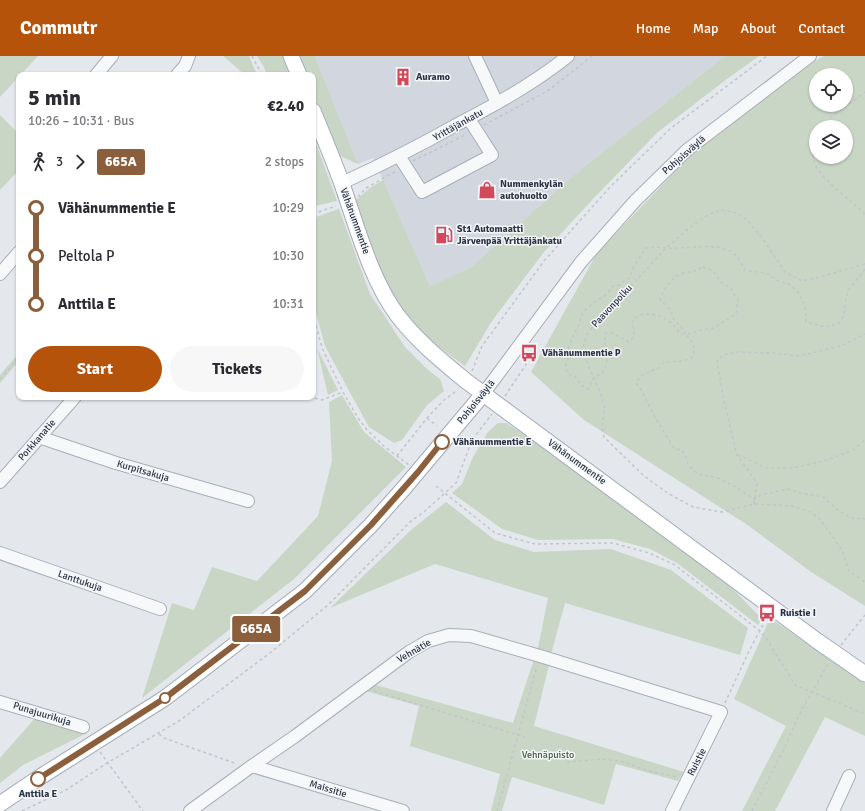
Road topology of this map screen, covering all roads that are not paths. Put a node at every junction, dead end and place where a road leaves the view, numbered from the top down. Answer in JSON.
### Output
{"nodes":[{"id":1,"x":112,"y":56,"type":"edge"},
{"id":2,"x":189,"y":56,"type":"edge"},
{"id":3,"x":291,"y":56,"type":"edge"},
{"id":4,"x":475,"y":56,"type":"edge"},
{"id":5,"x":568,"y":56,"type":"edge"},
{"id":6,"x":810,"y":56,"type":"edge"},
{"id":7,"x":99,"y":72,"type":"edge"},
{"id":8,"x":180,"y":72,"type":"edge"},
{"id":9,"x":298,"y":72,"type":"edge"},
{"id":10,"x":497,"y":103,"type":"junction"},
{"id":11,"x":316,"y":118,"type":"edge"},
{"id":12,"x":469,"y":119,"type":"junction"},
{"id":13,"x":399,"y":156,"type":"junction"},
{"id":14,"x":342,"y":183,"type":"junction"},
{"id":15,"x":16,"y":255,"type":"edge"},
{"id":16,"x":0,"y":274,"type":"edge"},
{"id":17,"x":484,"y":393,"type":"junction"},
{"id":18,"x":72,"y":400,"type":"edge"},
{"id":19,"x":39,"y":437,"type":"junction"},
{"id":20,"x":0,"y":482,"type":"edge"},
{"id":21,"x":248,"y":502,"type":"dead end"},
{"id":22,"x":0,"y":553,"type":"edge"},
{"id":23,"x":160,"y":609,"type":"dead end"},
{"id":24,"x":865,"y":674,"type":"edge"},
{"id":25,"x":0,"y":702,"type":"edge"},
{"id":26,"x":721,"y":712,"type":"joint"},
{"id":27,"x":83,"y":727,"type":"dead end"},
{"id":28,"x":250,"y":767,"type":"junction"},
{"id":29,"x":849,"y":776,"type":"dead end"},
{"id":30,"x":0,"y":804,"type":"edge"},
{"id":31,"x":190,"y":811,"type":"edge"},
{"id":32,"x":403,"y":811,"type":"edge"},
{"id":33,"x":672,"y":811,"type":"edge"},
{"id":34,"x":833,"y":811,"type":"edge"}],
"edges":[{"from":1,"to":7,"type":"street"},
{"from":2,"to":8,"type":"street"},
{"from":3,"to":9,"type":"main road"},
{"from":4,"to":10,"type":"street"},
{"from":5,"to":10,"type":"street","name":"Yrittäjänkatu"},
{"from":6,"to":17,"type":"street","name":"Pohjoisväylä"},
{"from":10,"to":12,"type":"street","name":"Yrittäjänkatu"},
{"from":11,"to":14,"type":"main road","name":"Vähänummentie"},
{"from":12,"to":13,"type":"street","name":"Yrittäjänkatu"},
{"from":12,"to":13,"type":"street"},
{"from":13,"to":14,"type":"street","name":"Yrittäjänkatu"},
{"from":14,"to":17,"type":"main road","name":"Vähänummentie"},
{"from":15,"to":16,"type":"street"},
{"from":17,"to":24,"type":"main road","name":"Vähänummentie"},
{"from":17,"to":30,"type":"main road","name":"Pohjoisväylä"},
{"from":18,"to":19,"type":"street","name":"Porkkanatie"},
{"from":19,"to":20,"type":"street","name":"Porkkanatie"},
{"from":19,"to":21,"type":"street","name":"Kurpitsakuja"},
{"from":22,"to":23,"type":"street","name":"Lanttukuja"},
{"from":25,"to":27,"type":"street","name":"Punajuurikuja"},
{"from":26,"to":28,"type":"street","name":"Vehnätie"},
{"from":26,"to":33,"type":"street","name":"Ruistie"},
{"from":28,"to":31,"type":"street","name":"Vehnätie"},
{"from":28,"to":32,"type":"street","name":"Maissitie"},
{"from":29,"to":34,"type":"street"}]}
